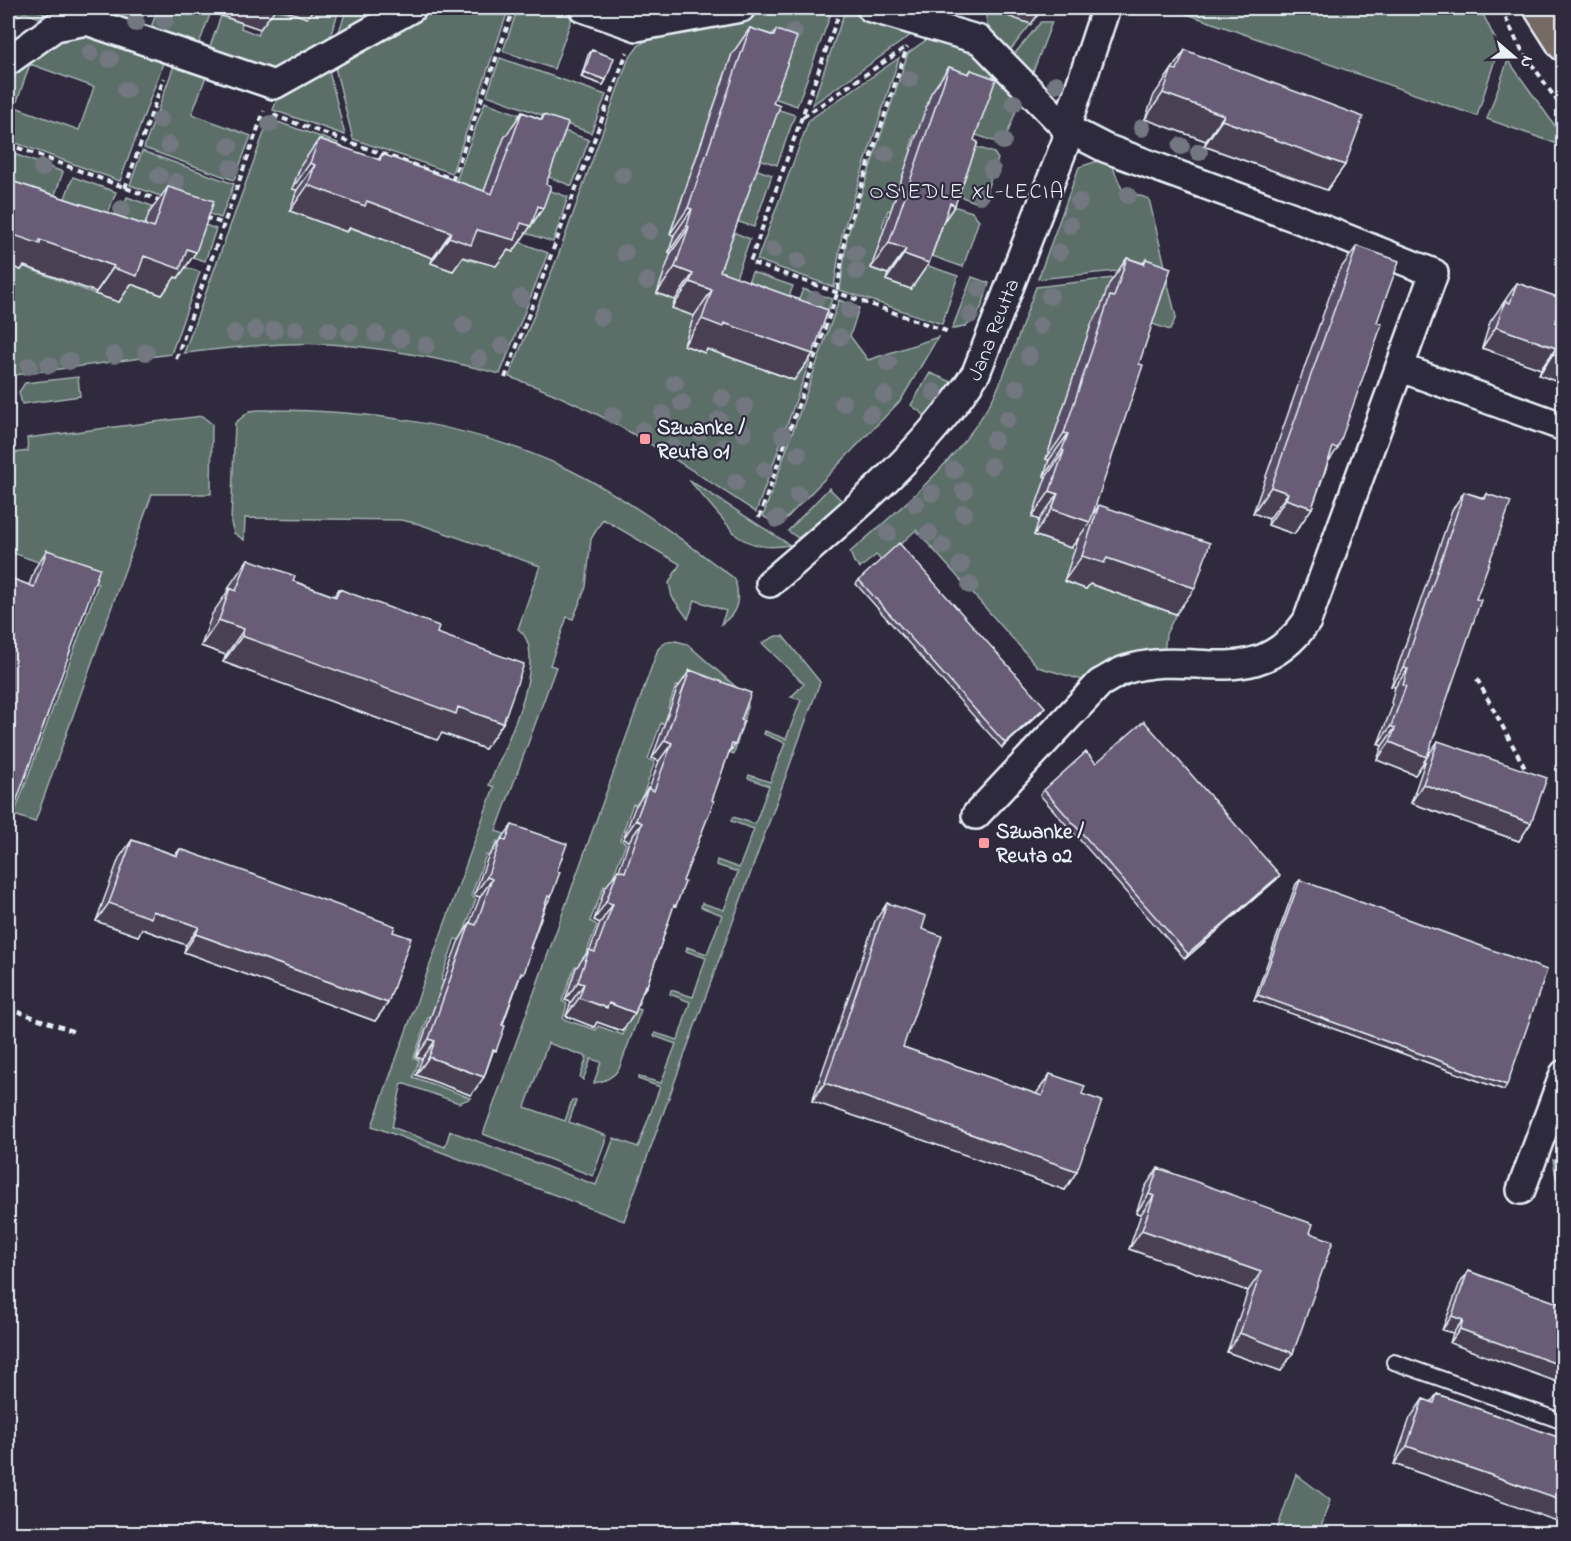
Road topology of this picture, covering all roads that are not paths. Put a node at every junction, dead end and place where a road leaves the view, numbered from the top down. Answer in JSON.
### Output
{"nodes":[{"id":1,"x":412,"y":8,"type":"edge"},
{"id":2,"x":583,"y":8,"type":"edge"},
{"id":3,"x":741,"y":8,"type":"edge"},
{"id":4,"x":871,"y":8,"type":"edge"},
{"id":5,"x":1106,"y":8,"type":"edge"},
{"id":6,"x":1541,"y":8,"type":"edge"},
{"id":7,"x":1563,"y":44,"type":"edge"},
{"id":8,"x":8,"y":61,"type":"edge"},
{"id":9,"x":1066,"y":128,"type":"junction"},
{"id":10,"x":1401,"y":368,"type":"junction"},
{"id":11,"x":1563,"y":427,"type":"edge"},
{"id":12,"x":770,"y":583,"type":"dead end"},
{"id":13,"x":976,"y":815,"type":"dead end"},
{"id":14,"x":1563,"y":1074,"type":"edge"},
{"id":15,"x":1521,"y":1190,"type":"dead end"},
{"id":16,"x":1394,"y":1362,"type":"dead end"},
{"id":17,"x":1563,"y":1422,"type":"edge"}],
"edges":[{"from":1,"to":8,"type":"street"},
{"from":2,"to":3,"type":"street"},
{"from":4,"to":9,"type":"street"},
{"from":5,"to":9,"type":"street","name":"Jana Reutta"},
{"from":6,"to":7,"type":"main road"},
{"from":9,"to":10,"type":"street"},
{"from":9,"to":12,"type":"street","name":"Jana Reutta"},
{"from":10,"to":11,"type":"street"},
{"from":10,"to":13,"type":"street"},
{"from":14,"to":15,"type":"street"},
{"from":16,"to":17,"type":"lane"}]}
